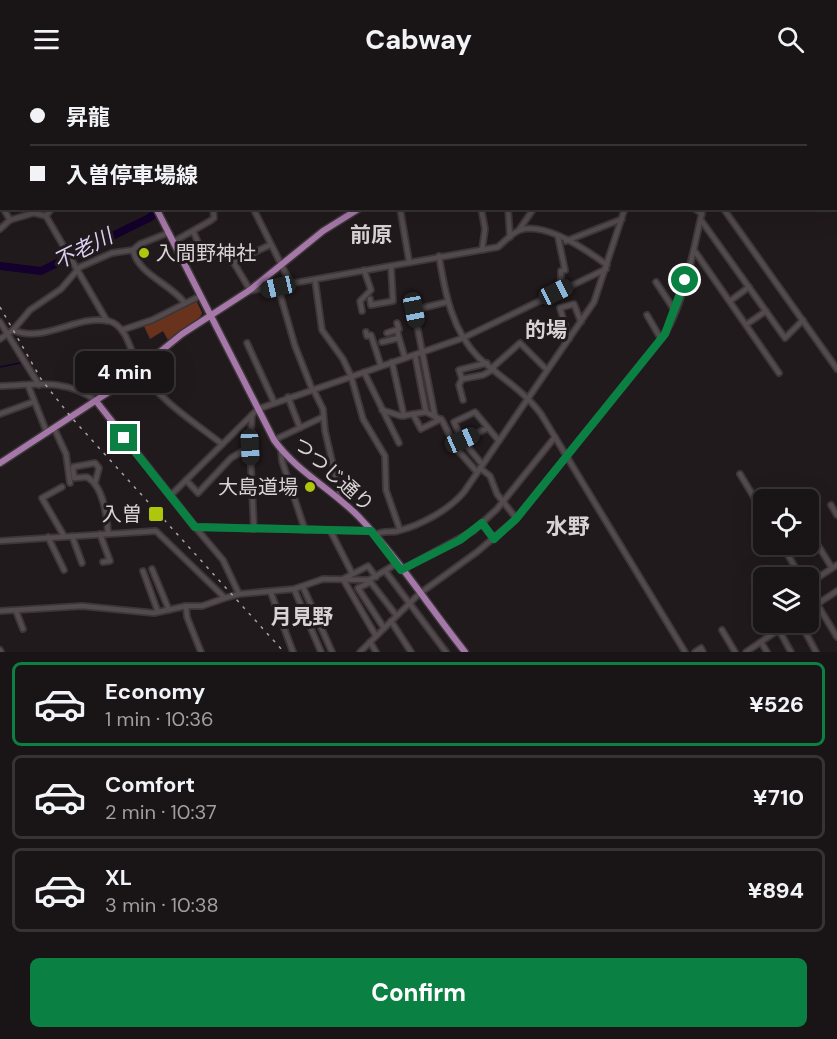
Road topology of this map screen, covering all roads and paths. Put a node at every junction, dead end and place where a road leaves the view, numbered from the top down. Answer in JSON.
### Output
{"nodes":[{"id":1,"x":47,"y":78,"type":"edge"},
{"id":2,"x":62,"y":78,"type":"edge"},
{"id":3,"x":3,"y":210,"type":"edge"},
{"id":4,"x":50,"y":210,"type":"edge"},
{"id":5,"x":213,"y":210,"type":"edge"},
{"id":6,"x":255,"y":210,"type":"edge"},
{"id":7,"x":357,"y":210,"type":"edge"},
{"id":8,"x":400,"y":210,"type":"edge"},
{"id":9,"x":481,"y":210,"type":"edge"},
{"id":10,"x":508,"y":210,"type":"edge"},
{"id":11,"x":533,"y":210,"type":"edge"},
{"id":12,"x":624,"y":210,"type":"edge"},
{"id":13,"x":724,"y":210,"type":"edge"},
{"id":14,"x":157,"y":211,"type":"edge"},
{"id":15,"x":702,"y":214,"type":"edge"},
{"id":16,"x":46,"y":216,"type":"junction"},
{"id":17,"x":622,"y":219,"type":"junction"},
{"id":18,"x":10,"y":220,"type":"junction"},
{"id":19,"x":0,"y":229,"type":"edge"},
{"id":20,"x":519,"y":230,"type":"junction"},
{"id":21,"x":193,"y":231,"type":"junction"},
{"id":22,"x":168,"y":233,"type":"junction"},
{"id":23,"x":510,"y":237,"type":"junction"},
{"id":24,"x":558,"y":237,"type":"junction"},
{"id":25,"x":566,"y":241,"type":"junction"},
{"id":26,"x":173,"y":242,"type":"junction"},
{"id":27,"x":270,"y":245,"type":"junction"},
{"id":28,"x":134,"y":250,"type":"junction"},
{"id":29,"x":482,"y":250,"type":"junction"},
{"id":30,"x":694,"y":250,"type":"junction"},
{"id":31,"x":439,"y":256,"type":"junction"},
{"id":32,"x":409,"y":261,"type":"junction"},
{"id":33,"x":233,"y":262,"type":"junction"},
{"id":34,"x":282,"y":264,"type":"junction"},
{"id":35,"x":391,"y":266,"type":"junction"},
{"id":36,"x":606,"y":267,"type":"junction"},
{"id":37,"x":78,"y":270,"type":"junction"},
{"id":38,"x":364,"y":270,"type":"junction"},
{"id":39,"x":315,"y":280,"type":"junction"},
{"id":40,"x":656,"y":282,"type":"dead end"},
{"id":41,"x":291,"y":284,"type":"junction"},
{"id":42,"x":278,"y":287,"type":"junction"},
{"id":43,"x":567,"y":287,"type":"junction"},
{"id":44,"x":749,"y":287,"type":"junction"},
{"id":45,"x":249,"y":290,"type":"junction"},
{"id":46,"x":200,"y":296,"type":"junction"},
{"id":47,"x":370,"y":299,"type":"dead end"},
{"id":48,"x":730,"y":301,"type":"junction"},
{"id":49,"x":184,"y":302,"type":"junction"},
{"id":50,"x":447,"y":302,"type":"junction"},
{"id":51,"x":362,"y":311,"type":"dead end"},
{"id":52,"x":675,"y":311,"type":"junction"},
{"id":53,"x":766,"y":311,"type":"junction"},
{"id":54,"x":647,"y":315,"type":"dead end"},
{"id":55,"x":210,"y":316,"type":"junction"},
{"id":56,"x":803,"y":320,"type":"junction"},
{"id":57,"x":107,"y":321,"type":"junction"},
{"id":58,"x":0,"y":322,"type":"edge"},
{"id":59,"x":581,"y":322,"type":"junction"},
{"id":60,"x":398,"y":323,"type":"dead end"},
{"id":61,"x":747,"y":324,"type":"junction"},
{"id":62,"x":13,"y":330,"type":"junction"},
{"id":63,"x":122,"y":330,"type":"junction"},
{"id":64,"x":397,"y":330,"type":"junction"},
{"id":65,"x":366,"y":332,"type":"dead end"},
{"id":66,"x":387,"y":333,"type":"dead end"},
{"id":67,"x":6,"y":334,"type":"junction"},
{"id":68,"x":399,"y":338,"type":"junction"},
{"id":69,"x":463,"y":338,"type":"junction"},
{"id":70,"x":0,"y":339,"type":"edge"},
{"id":71,"x":569,"y":339,"type":"junction"},
{"id":72,"x":662,"y":339,"type":"junction"},
{"id":73,"x":382,"y":342,"type":"dead end"},
{"id":74,"x":247,"y":343,"type":"dead end"},
{"id":75,"x":422,"y":352,"type":"junction"},
{"id":76,"x":415,"y":355,"type":"junction"},
{"id":77,"x":405,"y":358,"type":"junction"},
{"id":78,"x":392,"y":362,"type":"junction"},
{"id":79,"x":487,"y":363,"type":"junction"},
{"id":80,"x":381,"y":366,"type":"junction"},
{"id":81,"x":493,"y":368,"type":"junction"},
{"id":82,"x":140,"y":369,"type":"junction"},
{"id":83,"x":837,"y":369,"type":"edge"},
{"id":84,"x":547,"y":370,"type":"junction"},
{"id":85,"x":364,"y":372,"type":"junction"},
{"id":86,"x":779,"y":373,"type":"dead end"},
{"id":87,"x":351,"y":376,"type":"junction"},
{"id":88,"x":462,"y":380,"type":"junction"},
{"id":89,"x":28,"y":385,"type":"junction"},
{"id":90,"x":39,"y":385,"type":"junction"},
{"id":91,"x":0,"y":386,"type":"edge"},
{"id":92,"x":313,"y":389,"type":"junction"},
{"id":93,"x":288,"y":397,"type":"junction"},
{"id":94,"x":529,"y":399,"type":"junction"},
{"id":95,"x":463,"y":400,"type":"dead end"},
{"id":96,"x":96,"y":401,"type":"junction"},
{"id":97,"x":33,"y":402,"type":"junction"},
{"id":98,"x":274,"y":402,"type":"junction"},
{"id":99,"x":258,"y":409,"type":"junction"},
{"id":100,"x":382,"y":410,"type":"junction"},
{"id":101,"x":426,"y":412,"type":"junction"},
{"id":102,"x":0,"y":414,"type":"edge"},
{"id":103,"x":252,"y":414,"type":"junction"},
{"id":104,"x":413,"y":414,"type":"junction"},
{"id":105,"x":404,"y":416,"type":"junction"},
{"id":106,"x":323,"y":417,"type":"junction"},
{"id":107,"x":438,"y":418,"type":"junction"},
{"id":108,"x":54,"y":428,"type":"junction"},
{"id":109,"x":300,"y":428,"type":"junction"},
{"id":110,"x":488,"y":428,"type":"junction"},
{"id":111,"x":47,"y":433,"type":"junction"},
{"id":112,"x":555,"y":436,"type":"junction"},
{"id":113,"x":274,"y":440,"type":"junction"},
{"id":114,"x":462,"y":440,"type":"junction"},
{"id":115,"x":499,"y":441,"type":"junction"},
{"id":116,"x":399,"y":443,"type":"dead end"},
{"id":117,"x":222,"y":444,"type":"junction"},
{"id":118,"x":250,"y":447,"type":"junction"},
{"id":119,"x":281,"y":449,"type":"junction"},
{"id":120,"x":567,"y":457,"type":"junction"},
{"id":121,"x":0,"y":463,"type":"edge"},
{"id":122,"x":480,"y":468,"type":"junction"},
{"id":123,"x":97,"y":473,"type":"junction"},
{"id":124,"x":740,"y":474,"type":"dead end"},
{"id":125,"x":87,"y":477,"type":"junction"},
{"id":126,"x":186,"y":480,"type":"junction"},
{"id":127,"x":70,"y":483,"type":"dead end"},
{"id":128,"x":95,"y":483,"type":"junction"},
{"id":129,"x":62,"y":487,"type":"dead end"},
{"id":130,"x":170,"y":496,"type":"junction"},
{"id":131,"x":753,"y":496,"type":"edge"},
{"id":132,"x":341,"y":500,"type":"junction"},
{"id":133,"x":503,"y":501,"type":"junction"},
{"id":134,"x":831,"y":506,"type":"dead end"},
{"id":135,"x":837,"y":515,"type":"edge"},
{"id":136,"x":516,"y":518,"type":"junction"},
{"id":137,"x":482,"y":523,"type":"junction"},
{"id":138,"x":195,"y":527,"type":"junction"},
{"id":139,"x":254,"y":529,"type":"junction"},
{"id":140,"x":305,"y":530,"type":"junction"},
{"id":141,"x":330,"y":530,"type":"junction"},
{"id":142,"x":400,"y":530,"type":"junction"},
{"id":143,"x":108,"y":533,"type":"junction"},
{"id":144,"x":373,"y":533,"type":"junction"},
{"id":145,"x":100,"y":534,"type":"junction"},
{"id":146,"x":64,"y":536,"type":"junction"},
{"id":147,"x":72,"y":536,"type":"junction"},
{"id":148,"x":48,"y":537,"type":"junction"},
{"id":149,"x":494,"y":539,"type":"junction"},
{"id":150,"x":0,"y":541,"type":"edge"},
{"id":151,"x":819,"y":544,"type":"edge"},
{"id":152,"x":103,"y":561,"type":"dead end"},
{"id":153,"x":82,"y":563,"type":"dead end"},
{"id":154,"x":835,"y":566,"type":"edge"},
{"id":155,"x":399,"y":567,"type":"junction"},
{"id":156,"x":152,"y":569,"type":"dead end"},
{"id":157,"x":64,"y":570,"type":"dead end"},
{"id":158,"x":143,"y":571,"type":"dead end"},
{"id":159,"x":386,"y":572,"type":"junction"},
{"id":160,"x":352,"y":573,"type":"junction"},
{"id":161,"x":376,"y":577,"type":"junction"},
{"id":162,"x":819,"y":577,"type":"edge"},
{"id":163,"x":344,"y":579,"type":"junction"},
{"id":164,"x":370,"y":581,"type":"junction"},
{"id":165,"x":303,"y":587,"type":"junction"},
{"id":166,"x":294,"y":589,"type":"junction"},
{"id":167,"x":271,"y":593,"type":"junction"},
{"id":168,"x":836,"y":593,"type":"edge"},
{"id":169,"x":239,"y":594,"type":"junction"},
{"id":170,"x":419,"y":594,"type":"junction"},
{"id":171,"x":225,"y":598,"type":"junction"},
{"id":172,"x":409,"y":603,"type":"junction"},
{"id":173,"x":819,"y":603,"type":"edge"},
{"id":174,"x":186,"y":606,"type":"junction"},
{"id":175,"x":819,"y":606,"type":"edge"},
{"id":176,"x":169,"y":610,"type":"junction"},
{"id":177,"x":0,"y":611,"type":"edge"},
{"id":178,"x":16,"y":611,"type":"junction"},
{"id":179,"x":158,"y":612,"type":"junction"},
{"id":180,"x":396,"y":615,"type":"junction"},
{"id":181,"x":391,"y":621,"type":"junction"},
{"id":182,"x":384,"y":628,"type":"junction"},
{"id":183,"x":23,"y":629,"type":"dead end"},
{"id":184,"x":722,"y":630,"type":"dead end"},
{"id":185,"x":774,"y":633,"type":"edge"},
{"id":186,"x":781,"y":633,"type":"edge"},
{"id":187,"x":806,"y":633,"type":"edge"},
{"id":188,"x":376,"y":636,"type":"junction"},
{"id":189,"x":837,"y":637,"type":"edge"},
{"id":190,"x":370,"y":642,"type":"junction"},
{"id":191,"x":761,"y":642,"type":"junction"},
{"id":192,"x":201,"y":652,"type":"edge"},
{"id":193,"x":293,"y":652,"type":"edge"},
{"id":194,"x":321,"y":652,"type":"edge"},
{"id":195,"x":332,"y":652,"type":"edge"},
{"id":196,"x":360,"y":652,"type":"edge"},
{"id":197,"x":376,"y":652,"type":"edge"},
{"id":198,"x":411,"y":652,"type":"edge"},
{"id":199,"x":446,"y":652,"type":"edge"},
{"id":200,"x":465,"y":652,"type":"edge"},
{"id":201,"x":685,"y":652,"type":"edge"},
{"id":202,"x":695,"y":652,"type":"edge"},
{"id":203,"x":703,"y":652,"type":"edge"},
{"id":204,"x":735,"y":652,"type":"edge"},
{"id":205,"x":747,"y":652,"type":"edge"},
{"id":206,"x":767,"y":652,"type":"edge"},
{"id":207,"x":791,"y":652,"type":"edge"},
{"id":208,"x":816,"y":652,"type":"edge"}],
"edges":[{"from":1,"to":2,"type":"street"},
{"from":3,"to":18,"type":"street"},
{"from":4,"to":16,"type":"street"},
{"from":5,"to":21,"type":"street"},
{"from":6,"to":27,"type":"street"},
{"from":7,"to":34,"type":"main road"},
{"from":8,"to":32,"type":"street"},
{"from":9,"to":29,"type":"street"},
{"from":10,"to":23,"type":"street"},
{"from":11,"to":20,"type":"street"},
{"from":12,"to":17,"type":"street"},
{"from":13,"to":56,"type":"street"},
{"from":14,"to":22,"type":"main road","name":"つつじ通り"},
{"from":15,"to":30,"type":"street"},
{"from":15,"to":44,"type":"street"},
{"from":16,"to":18,"type":"street"},
{"from":16,"to":37,"type":"street"},
{"from":17,"to":25,"type":"street"},
{"from":17,"to":36,"type":"street"},
{"from":18,"to":19,"type":"street"},
{"from":20,"to":23,"type":"street"},
{"from":20,"to":24,"type":"street"},
{"from":21,"to":26,"type":"street"},
{"from":21,"to":33,"type":"street"},
{"from":22,"to":26,"type":"main road","name":"つつじ通り"},
{"from":22,"to":28,"type":"street"},
{"from":23,"to":29,"type":"street"},
{"from":24,"to":25,"type":"street"},
{"from":24,"to":43,"type":"street"},
{"from":25,"to":36,"type":"street"},
{"from":26,"to":46,"type":"main road","name":"つつじ通り"},
{"from":27,"to":33,"type":"street"},
{"from":27,"to":34,"type":"street"},
{"from":28,"to":37,"type":"street"},
{"from":28,"to":49,"type":"street"},
{"from":29,"to":31,"type":"street"},
{"from":30,"to":48,"type":"street"},
{"from":30,"to":52,"type":"street"},
{"from":31,"to":32,"type":"street"},
{"from":31,"to":50,"type":"street"},
{"from":32,"to":35,"type":"street"},
{"from":33,"to":45,"type":"street"},
{"from":34,"to":41,"type":"street"},
{"from":34,"to":45,"type":"main road"},
{"from":35,"to":38,"type":"street"},
{"from":35,"to":47,"type":"street"},
{"from":36,"to":43,"type":"street"},
{"from":36,"to":59,"type":"street"},
{"from":37,"to":57,"type":"street"},
{"from":37,"to":62,"type":"street"},
{"from":38,"to":39,"type":"street"},
{"from":38,"to":51,"type":"street"},
{"from":39,"to":41,"type":"street"},
{"from":39,"to":87,"type":"street"},
{"from":40,"to":52,"type":"street"},
{"from":41,"to":42,"type":"street"},
{"from":42,"to":45,"type":"street"},
{"from":42,"to":92,"type":"street"},
{"from":43,"to":69,"type":"street"},
{"from":44,"to":48,"type":"street"},
{"from":44,"to":53,"type":"street"},
{"from":45,"to":55,"type":"main road"},
{"from":46,"to":49,"type":"street"},
{"from":46,"to":55,"type":"main road","name":"つつじ通り"},
{"from":48,"to":61,"type":"street"},
{"from":49,"to":63,"type":"street"},
{"from":50,"to":69,"type":"street"},
{"from":50,"to":75,"type":"street"},
{"from":52,"to":72,"type":"street"},
{"from":53,"to":56,"type":"street"},
{"from":53,"to":61,"type":"street"},
{"from":54,"to":72,"type":"street"},
{"from":55,"to":82,"type":"main road"},
{"from":55,"to":99,"type":"main road","name":"つつじ通り"},
{"from":56,"to":83,"type":"street"},
{"from":57,"to":62,"type":"street"},
{"from":57,"to":63,"type":"street"},
{"from":58,"to":67,"type":"street"},
{"from":59,"to":71,"type":"street"},
{"from":59,"to":71,"type":"street"},
{"from":60,"to":64,"type":"street"},
{"from":61,"to":86,"type":"street"},
{"from":62,"to":67,"type":"street"},
{"from":63,"to":82,"type":"street"},
{"from":64,"to":66,"type":"street"},
{"from":64,"to":68,"type":"street"},
{"from":65,"to":80,"type":"street"},
{"from":67,"to":70,"type":"street"},
{"from":67,"to":90,"type":"street"},
{"from":68,"to":73,"type":"street"},
{"from":68,"to":77,"type":"street"},
{"from":69,"to":75,"type":"street"},
{"from":69,"to":79,"type":"street"},
{"from":71,"to":84,"type":"street"},
{"from":72,"to":120,"type":"street"},
{"from":74,"to":98,"type":"street"},
{"from":75,"to":76,"type":"street"},
{"from":75,"to":107,"type":"street"},
{"from":76,"to":77,"type":"street"},
{"from":76,"to":101,"type":"street"},
{"from":77,"to":78,"type":"street"},
{"from":78,"to":80,"type":"street"},
{"from":78,"to":105,"type":"street"},
{"from":79,"to":81,"type":"street"},
{"from":79,"to":88,"type":"street"},
{"from":80,"to":85,"type":"street"},
{"from":81,"to":84,"type":"street"},
{"from":81,"to":88,"type":"street"},
{"from":81,"to":94,"type":"street"},
{"from":82,"to":96,"type":"main road"},
{"from":82,"to":117,"type":"street"},
{"from":84,"to":94,"type":"street"},
{"from":85,"to":87,"type":"street"},
{"from":85,"to":100,"type":"street"},
{"from":87,"to":92,"type":"street"},
{"from":87,"to":142,"type":"street"},
{"from":88,"to":95,"type":"street"},
{"from":89,"to":90,"type":"street"},
{"from":89,"to":91,"type":"street"},
{"from":89,"to":97,"type":"street"},
{"from":90,"to":96,"type":"street"},
{"from":92,"to":93,"type":"street"},
{"from":92,"to":106,"type":"street"},
{"from":93,"to":98,"type":"street"},
{"from":93,"to":109,"type":"street"},
{"from":94,"to":112,"type":"street"},
{"from":94,"to":115,"type":"street"},
{"from":96,"to":108,"type":"main road"},
{"from":96,"to":130,"type":"main road"},
{"from":97,"to":102,"type":"street"},
{"from":97,"to":111,"type":"street"},
{"from":98,"to":99,"type":"street"},
{"from":99,"to":103,"type":"street"},
{"from":99,"to":113,"type":"main road","name":"つつじ通り"},
{"from":100,"to":105,"type":"street"},
{"from":100,"to":116,"type":"street"},
{"from":101,"to":104,"type":"street"},
{"from":101,"to":107,"type":"street"},
{"from":103,"to":117,"type":"street"},
{"from":103,"to":118,"type":"street"},
{"from":104,"to":105,"type":"street"},
{"from":104,"to":107,"type":"street"},
{"from":106,"to":109,"type":"street"},
{"from":106,"to":132,"type":"street"},
{"from":107,"to":122,"type":"street"},
{"from":108,"to":111,"type":"main road"},
{"from":108,"to":127,"type":"street"},
{"from":109,"to":113,"type":"street"},
{"from":110,"to":114,"type":"street"},
{"from":110,"to":114,"type":"street"},
{"from":110,"to":115,"type":"street"},
{"from":111,"to":121,"type":"main road"},
{"from":112,"to":120,"type":"street"},
{"from":112,"to":133,"type":"street"},
{"from":113,"to":119,"type":"main road","name":"つつじ通り"},
{"from":114,"to":122,"type":"street"},
{"from":115,"to":122,"type":"street"},
{"from":117,"to":126,"type":"street"},
{"from":118,"to":126,"type":"street"},
{"from":118,"to":139,"type":"street"},
{"from":119,"to":132,"type":"main road","name":"つつじ通り"},
{"from":119,"to":140,"type":"street"},
{"from":120,"to":136,"type":"street"},
{"from":120,"to":201,"type":"street"},
{"from":122,"to":133,"type":"street"},
{"from":122,"to":142,"type":"street"},
{"from":123,"to":125,"type":"street"},
{"from":123,"to":125,"type":"street"},
{"from":123,"to":128,"type":"street"},
{"from":124,"to":131,"type":"street"},
{"from":125,"to":128,"type":"street"},
{"from":126,"to":130,"type":"street"},
{"from":128,"to":143,"type":"street"},
{"from":129,"to":146,"type":"street"},
{"from":130,"to":138,"type":"main road"},
{"from":132,"to":144,"type":"main road","name":"つつじ通り"},
{"from":133,"to":136,"type":"street"},
{"from":133,"to":137,"type":"street"},
{"from":134,"to":135,"type":"street"},
{"from":136,"to":149,"type":"street"},
{"from":137,"to":149,"type":"street"},
{"from":137,"to":155,"type":"street"},
{"from":138,"to":139,"type":"street"},
{"from":138,"to":169,"type":"street"},
{"from":139,"to":140,"type":"street"},
{"from":140,"to":141,"type":"street"},
{"from":141,"to":144,"type":"street"},
{"from":141,"to":160,"type":"street"},
{"from":142,"to":144,"type":"street"},
{"from":143,"to":145,"type":"street"},
{"from":143,"to":171,"type":"street"},
{"from":144,"to":155,"type":"main road","name":"つつじ通り"},
{"from":145,"to":147,"type":"street"},
{"from":145,"to":152,"type":"street"},
{"from":146,"to":147,"type":"street"},
{"from":146,"to":148,"type":"street"},
{"from":147,"to":153,"type":"street"},
{"from":148,"to":150,"type":"street"},
{"from":148,"to":157,"type":"street"},
{"from":149,"to":170,"type":"street"},
{"from":151,"to":154,"type":"street"},
{"from":154,"to":162,"type":"street"},
{"from":155,"to":159,"type":"street"},
{"from":155,"to":170,"type":"main road","name":"つつじ通り"},
{"from":156,"to":176,"type":"street"},
{"from":158,"to":179,"type":"street"},
{"from":159,"to":161,"type":"street"},
{"from":159,"to":172,"type":"street"},
{"from":160,"to":161,"type":"street"},
{"from":160,"to":163,"type":"street"},
{"from":161,"to":164,"type":"street"},
{"from":163,"to":164,"type":"street"},
{"from":163,"to":165,"type":"street"},
{"from":163,"to":188,"type":"street"},
{"from":164,"to":180,"type":"street"},
{"from":164,"to":182,"type":"street"},
{"from":165,"to":166,"type":"street"},
{"from":165,"to":195,"type":"street"},
{"from":166,"to":167,"type":"street"},
{"from":166,"to":194,"type":"street"},
{"from":167,"to":169,"type":"street"},
{"from":167,"to":193,"type":"street"},
{"from":168,"to":173,"type":"street"},
{"from":169,"to":171,"type":"street"},
{"from":170,"to":172,"type":"street"},
{"from":170,"to":200,"type":"main road","name":"つつじ通り"},
{"from":171,"to":174,"type":"street"},
{"from":172,"to":180,"type":"street"},
{"from":172,"to":199,"type":"street"},
{"from":174,"to":176,"type":"street"},
{"from":174,"to":192,"type":"street"},
{"from":175,"to":189,"type":"street"},
{"from":176,"to":179,"type":"street"},
{"from":177,"to":178,"type":"street"},
{"from":178,"to":179,"type":"street"},
{"from":178,"to":183,"type":"street"},
{"from":180,"to":181,"type":"street"},
{"from":181,"to":182,"type":"street"},
{"from":181,"to":198,"type":"street"},
{"from":182,"to":188,"type":"street"},
{"from":184,"to":204,"type":"street"},
{"from":185,"to":191,"type":"street"},
{"from":186,"to":207,"type":"street"},
{"from":187,"to":208,"type":"street"},
{"from":188,"to":190,"type":"street"},
{"from":190,"to":196,"type":"street"},
{"from":190,"to":197,"type":"street"},
{"from":191,"to":205,"type":"street"},
{"from":191,"to":206,"type":"street"},
{"from":202,"to":203,"type":"street"}]}
